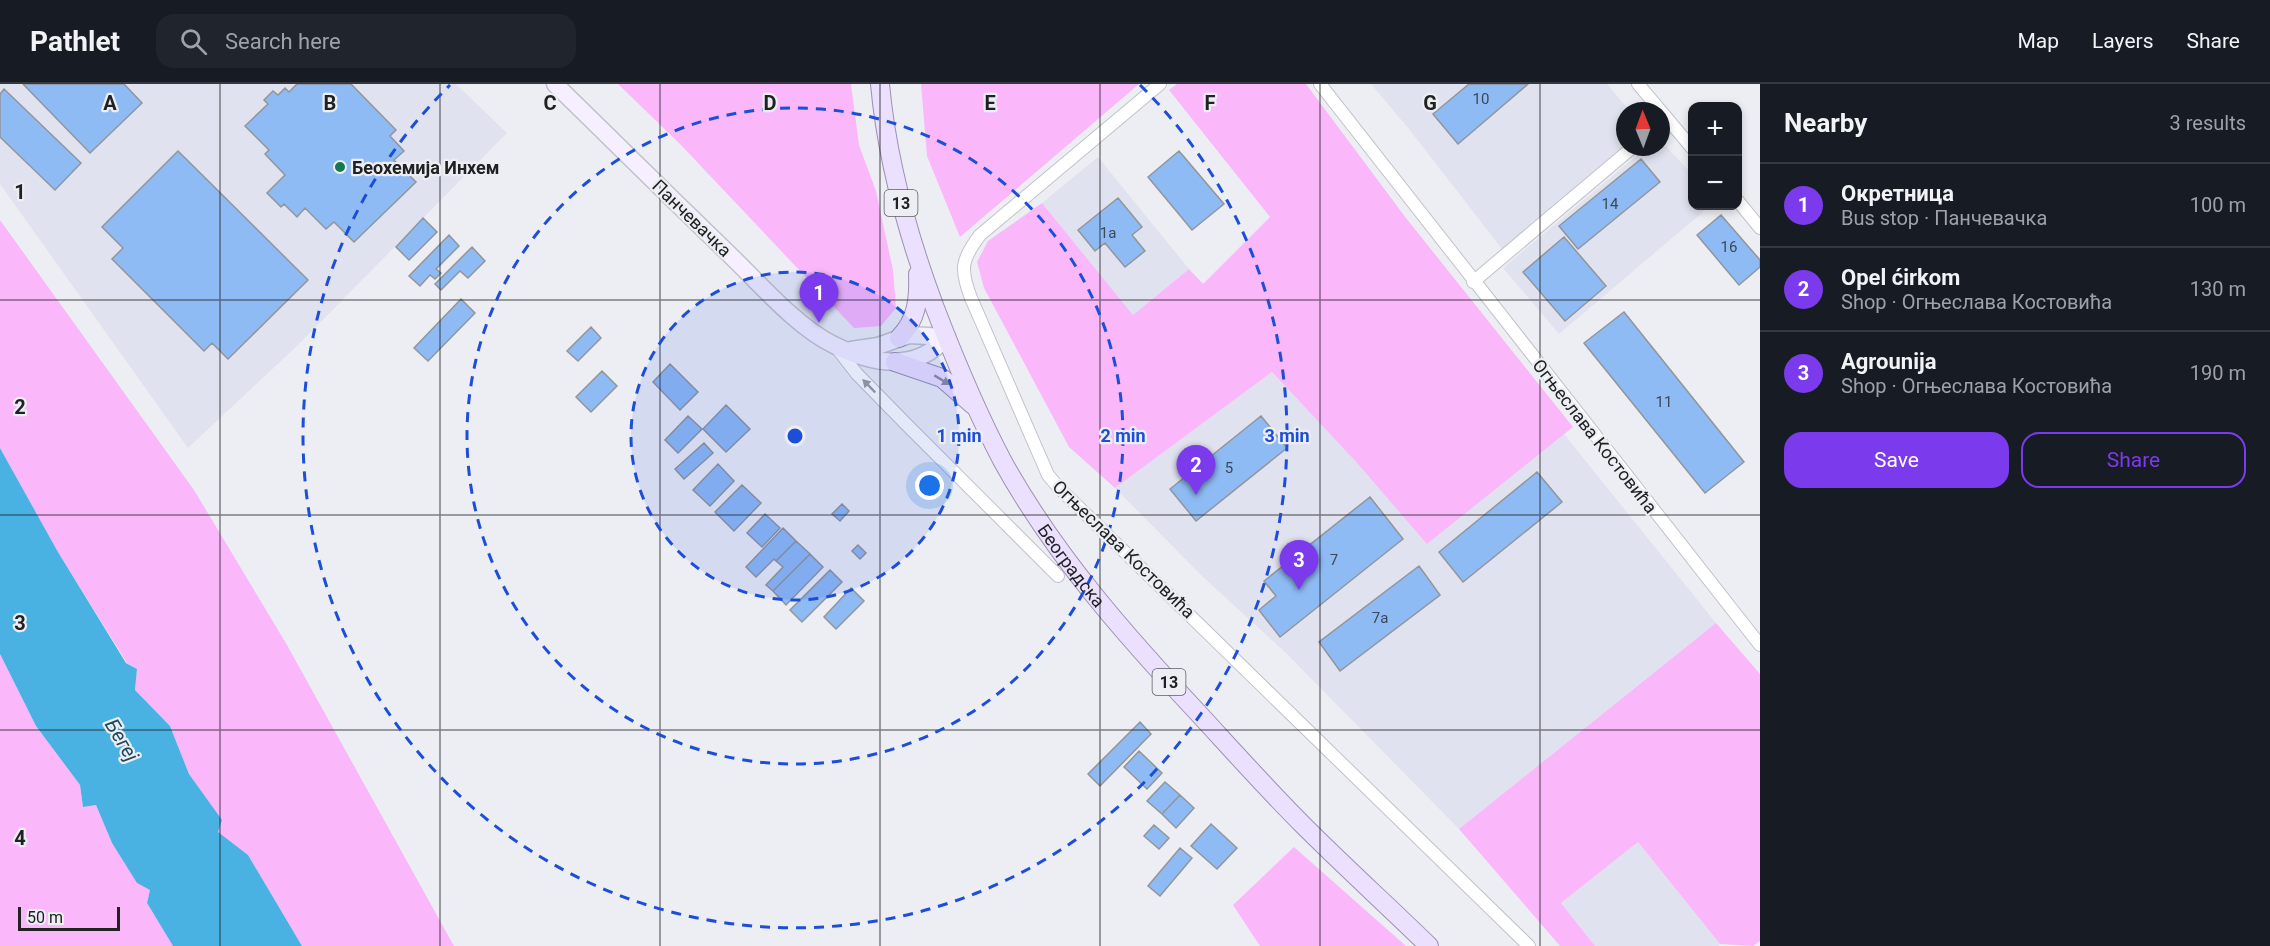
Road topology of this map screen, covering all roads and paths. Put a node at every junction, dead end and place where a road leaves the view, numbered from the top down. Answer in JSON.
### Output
{"nodes":[{"id":1,"x":555,"y":84,"type":"edge"},
{"id":2,"x":880,"y":84,"type":"edge"},
{"id":3,"x":1160,"y":84,"type":"edge"},
{"id":4,"x":1320,"y":84,"type":"edge"},
{"id":5,"x":1638,"y":84,"type":"edge"},
{"id":6,"x":1651,"y":102,"type":"edge"},
{"id":7,"x":1670,"y":127,"type":"edge"},
{"id":8,"x":1688,"y":144,"type":"edge"},
{"id":9,"x":1622,"y":156,"type":"edge"},
{"id":10,"x":1742,"y":207,"type":"edge"},
{"id":11,"x":1760,"y":228,"type":"edge"},
{"id":12,"x":917,"y":260,"type":"junction"},
{"id":13,"x":1473,"y":282,"type":"junction"},
{"id":14,"x":946,"y":337,"type":"junction"},
{"id":15,"x":899,"y":338,"type":"junction"},
{"id":16,"x":842,"y":348,"type":"junction"},
{"id":17,"x":895,"y":362,"type":"junction"},
{"id":18,"x":980,"y":412,"type":"junction"},
{"id":19,"x":1058,"y":576,"type":"dead end"},
{"id":20,"x":1760,"y":645,"type":"edge"},
{"id":21,"x":1429,"y":946,"type":"edge"},
{"id":22,"x":1529,"y":946,"type":"edge"}],
"edges":[{"from":1,"to":16,"type":"street","name":"Панчевачка"},
{"from":2,"to":12,"type":"main road","name":"Београдска","number":"13"},
{"from":3,"to":22,"type":"street","name":"Огњеслава Костовића"},
{"from":4,"to":13,"type":"street","name":"Огњеслава Костовића"},
{"from":5,"to":6,"type":"street"},
{"from":7,"to":8,"type":"street"},
{"from":9,"to":13,"type":"street"},
{"from":10,"to":11,"type":"street"},
{"from":12,"to":14,"type":"main road","name":"Београдска","number":"13"},
{"from":12,"to":15,"type":"main road"},
{"from":13,"to":20,"type":"street","name":"Огњеслава Костовића"},
{"from":14,"to":15,"type":"street"},
{"from":14,"to":17,"type":"street"},
{"from":14,"to":18,"type":"main road","name":"Београдска","number":"13"},
{"from":15,"to":16,"type":"street"},
{"from":16,"to":17,"type":"street"},
{"from":19,"to":16,"type":"street","name":"Панчевачка","one_way":true},
{"from":17,"to":18,"type":"main road","one_way":true},
{"from":18,"to":21,"type":"main road","name":"Београдска","number":"13"}]}
